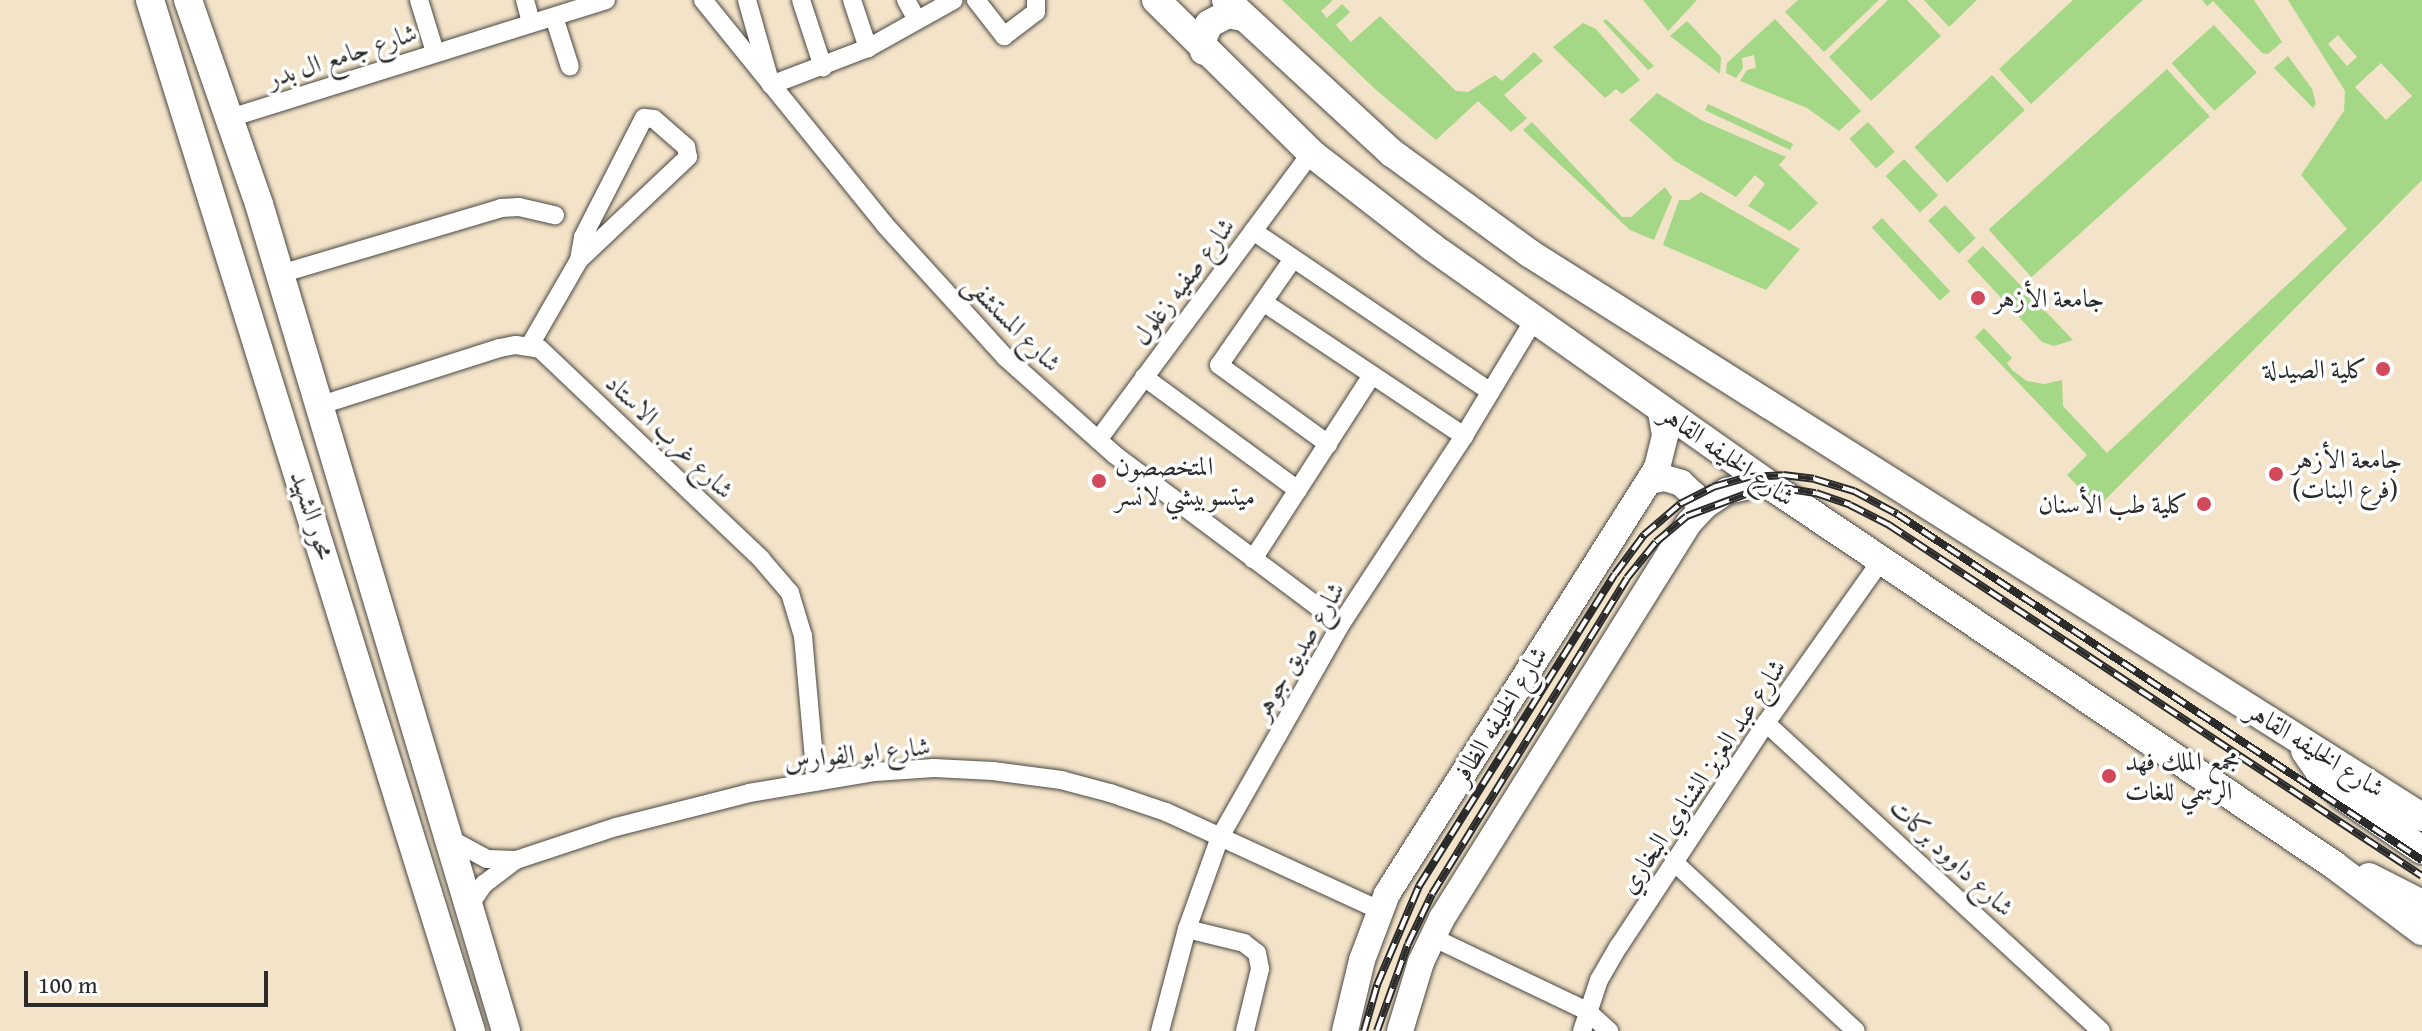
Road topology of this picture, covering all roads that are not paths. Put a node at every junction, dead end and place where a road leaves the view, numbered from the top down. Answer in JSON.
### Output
{"nodes":[{"id":1,"x":150,"y":0,"type":"edge"},
{"id":2,"x":188,"y":0,"type":"edge"},
{"id":3,"x":419,"y":0,"type":"edge"},
{"id":4,"x":525,"y":0,"type":"edge"},
{"id":5,"x":606,"y":0,"type":"edge"},
{"id":6,"x":703,"y":0,"type":"edge"},
{"id":7,"x":747,"y":0,"type":"edge"},
{"id":8,"x":801,"y":0,"type":"edge"},
{"id":9,"x":852,"y":0,"type":"edge"},
{"id":10,"x":906,"y":0,"type":"edge"},
{"id":11,"x":954,"y":0,"type":"edge"},
{"id":12,"x":976,"y":0,"type":"edge"},
{"id":13,"x":1036,"y":0,"type":"edge"},
{"id":14,"x":1156,"y":0,"type":"edge"},
{"id":15,"x":1234,"y":9,"type":"edge"},
{"id":16,"x":554,"y":17,"type":"junction"},
{"id":17,"x":917,"y":20,"type":"junction"},
{"id":18,"x":531,"y":23,"type":"junction"},
{"id":19,"x":868,"y":48,"type":"junction"},
{"id":20,"x":1204,"y":51,"type":"junction"},
{"id":21,"x":435,"y":52,"type":"junction"},
{"id":22,"x":570,"y":67,"type":"dead end"},
{"id":23,"x":823,"y":67,"type":"junction"},
{"id":24,"x":771,"y":85,"type":"junction"},
{"id":25,"x":230,"y":118,"type":"junction"},
{"id":26,"x":242,"y":152,"type":"junction"},
{"id":27,"x":1311,"y":153,"type":"junction"},
{"id":28,"x":204,"y":171,"type":"junction"},
{"id":29,"x":259,"y":204,"type":"junction"},
{"id":30,"x":216,"y":209,"type":"junction"},
{"id":31,"x":555,"y":215,"type":"dead end"},
{"id":32,"x":1253,"y":231,"type":"junction"},
{"id":33,"x":1293,"y":259,"type":"junction"},
{"id":34,"x":579,"y":260,"type":"junction"},
{"id":35,"x":280,"y":274,"type":"junction"},
{"id":36,"x":1263,"y":302,"type":"junction"},
{"id":37,"x":1534,"y":320,"type":"junction"},
{"id":38,"x":530,"y":345,"type":"junction"},
{"id":39,"x":1372,"y":375,"type":"junction"},
{"id":40,"x":1144,"y":377,"type":"junction"},
{"id":41,"x":1491,"y":392,"type":"junction"},
{"id":42,"x":318,"y":406,"type":"junction"},
{"id":43,"x":1660,"y":408,"type":"junction"},
{"id":44,"x":1464,"y":436,"type":"junction"},
{"id":45,"x":1098,"y":440,"type":"junction"},
{"id":46,"x":1328,"y":444,"type":"junction"},
{"id":47,"x":1649,"y":481,"type":"junction"},
{"id":48,"x":1765,"y":482,"type":"junction"},
{"id":49,"x":1298,"y":490,"type":"junction"},
{"id":50,"x":1700,"y":510,"type":"junction"},
{"id":51,"x":1253,"y":559,"type":"junction"},
{"id":52,"x":1882,"y":559,"type":"junction"},
{"id":53,"x":1341,"y":624,"type":"junction"},
{"id":54,"x":1766,"y":723,"type":"junction"},
{"id":55,"x":2299,"y":739,"type":"junction"},
{"id":56,"x":816,"y":781,"type":"junction"},
{"id":57,"x":2422,"y":817,"type":"edge"},
{"id":58,"x":1220,"y":837,"type":"junction"},
{"id":59,"x":450,"y":839,"type":"junction"},
{"id":60,"x":2422,"y":850,"type":"edge"},
{"id":61,"x":516,"y":860,"type":"junction"},
{"id":62,"x":1674,"y":862,"type":"junction"},
{"id":63,"x":2334,"y":865,"type":"junction"},
{"id":64,"x":2422,"y":904,"type":"edge"},
{"id":65,"x":469,"y":906,"type":"junction"},
{"id":66,"x":1379,"y":910,"type":"junction"},
{"id":67,"x":1187,"y":929,"type":"junction"},
{"id":68,"x":2422,"y":931,"type":"edge"},
{"id":69,"x":1432,"y":937,"type":"junction"},
{"id":70,"x":1587,"y":1011,"type":"junction"},
{"id":71,"x":471,"y":1031,"type":"edge"},
{"id":72,"x":506,"y":1031,"type":"edge"},
{"id":73,"x":1160,"y":1031,"type":"edge"},
{"id":74,"x":1245,"y":1031,"type":"edge"},
{"id":75,"x":1345,"y":1031,"type":"edge"},
{"id":76,"x":1400,"y":1031,"type":"edge"},
{"id":77,"x":1582,"y":1031,"type":"edge"},
{"id":78,"x":1609,"y":1031,"type":"edge"},
{"id":79,"x":1856,"y":1031,"type":"edge"},
{"id":80,"x":2101,"y":1031,"type":"edge"}],
"edges":[{"from":1,"to":28,"type":"main road","name":"محور الشهيد"},
{"from":2,"to":25,"type":"main road","name":"محور الشهيد"},
{"from":3,"to":21,"type":"street"},
{"from":4,"to":18,"type":"street"},
{"from":5,"to":16,"type":"street","name":"شارع جامع ال بدر"},
{"from":6,"to":24,"type":"street","name":"شارع المستشفى"},
{"from":7,"to":24,"type":"street"},
{"from":8,"to":23,"type":"street"},
{"from":9,"to":19,"type":"street"},
{"from":10,"to":17,"type":"street"},
{"from":11,"to":17,"type":"street"},
{"from":12,"to":13,"type":"street"},
{"from":14,"to":20,"type":"main road","name":"شارع الخليفه القاهر"},
{"from":15,"to":20,"type":"main road"},
{"from":15,"to":55,"type":"main road","name":"شارع الخليفه القاهر"},
{"from":16,"to":18,"type":"street","name":"شارع جامع ال بدر"},
{"from":16,"to":22,"type":"street"},
{"from":17,"to":19,"type":"street"},
{"from":18,"to":21,"type":"street","name":"شارع جامع ال بدر"},
{"from":19,"to":23,"type":"street"},
{"from":20,"to":27,"type":"main road","name":"شارع الخليفه القاهر"},
{"from":21,"to":25,"type":"street","name":"شارع جامع ال بدر"},
{"from":23,"to":24,"type":"street"},
{"from":24,"to":45,"type":"street","name":"شارع المستشفى"},
{"from":25,"to":26,"type":"main road","name":"محور الشهيد"},
{"from":26,"to":28,"type":"main road"},
{"from":26,"to":29,"type":"main road","name":"محور الشهيد"},
{"from":27,"to":32,"type":"street","name":"شارع صفيه زغلول"},
{"from":27,"to":37,"type":"main road","name":"شارع الخليفه القاهر"},
{"from":28,"to":30,"type":"main road","name":"محور الشهيد"},
{"from":29,"to":30,"type":"main road"},
{"from":29,"to":35,"type":"main road","name":"محور الشهيد"},
{"from":30,"to":71,"type":"main road","name":"محور الشهيد"},
{"from":31,"to":35,"type":"street"},
{"from":32,"to":33,"type":"street"},
{"from":32,"to":40,"type":"street","name":"شارع صفيه زغلول"},
{"from":33,"to":36,"type":"street"},
{"from":33,"to":41,"type":"street"},
{"from":34,"to":34,"type":"street"},
{"from":34,"to":38,"type":"street"},
{"from":35,"to":42,"type":"main road","name":"محور الشهيد"},
{"from":36,"to":39,"type":"street"},
{"from":36,"to":46,"type":"street"},
{"from":37,"to":41,"type":"street","name":"شارع صديق جوهر"},
{"from":37,"to":43,"type":"main road","name":"شارع الخليفه القاهر"},
{"from":38,"to":42,"type":"street"},
{"from":38,"to":56,"type":"street","name":"شارع غرب الاستاد"},
{"from":39,"to":44,"type":"street"},
{"from":39,"to":46,"type":"street"},
{"from":40,"to":45,"type":"street","name":"شارع صفيه زغلول"},
{"from":40,"to":49,"type":"street"},
{"from":41,"to":44,"type":"street","name":"شارع صديق جوهر"},
{"from":42,"to":59,"type":"main road","name":"محور الشهيد"},
{"from":43,"to":47,"type":"street","name":"شارع الخليفه الظافر"},
{"from":43,"to":48,"type":"main road","name":"شارع الخليفه القاهر"},
{"from":44,"to":53,"type":"street","name":"شارع صديق جوهر"},
{"from":45,"to":51,"type":"street","name":"شارع المستشفى"},
{"from":46,"to":49,"type":"street"},
{"from":47,"to":50,"type":"street"},
{"from":47,"to":66,"type":"street","name":"شارع الخليفه الظافر"},
{"from":48,"to":50,"type":"street"},
{"from":48,"to":52,"type":"main road","name":"شارع الخليفه القاهر"},
{"from":49,"to":51,"type":"street"},
{"from":50,"to":69,"type":"street"},
{"from":51,"to":53,"type":"street","name":"شارع المستشفى"},
{"from":52,"to":54,"type":"street","name":"شارع عبد العزيز الشناوي البخاري"},
{"from":52,"to":63,"type":"main road","name":"شارع الخليفه القاهر"},
{"from":53,"to":58,"type":"street","name":"شارع صديق جوهر"},
{"from":54,"to":62,"type":"street","name":"شارع عبد العزيز الشناوي البخاري"},
{"from":54,"to":80,"type":"street","name":"شارع داوود بركات"},
{"from":55,"to":57,"type":"main road","name":"شارع الخليفه القاهر"},
{"from":55,"to":60,"type":"main road"},
{"from":56,"to":58,"type":"street","name":"شارع ابو الفوارس"},
{"from":56,"to":61,"type":"street","name":"شارع ابو الفوارس"},
{"from":58,"to":66,"type":"street","name":"شارع ابو الفوارس"},
{"from":58,"to":67,"type":"street","name":"شارع صديق جوهر"},
{"from":59,"to":61,"type":"street","name":"شارع ابو الفوارس"},
{"from":59,"to":65,"type":"main road","name":"محور الشهيد"},
{"from":61,"to":65,"type":"street","name":"شارع ابو الفوارس"},
{"from":62,"to":70,"type":"street","name":"شارع عبد العزيز الشناوي البخاري"},
{"from":62,"to":79,"type":"street"},
{"from":63,"to":64,"type":"main road"},
{"from":63,"to":68,"type":"main road"},
{"from":65,"to":72,"type":"main road","name":"محور الشهيد"},
{"from":66,"to":75,"type":"street","name":"شارع الخليفه الظافر"},
{"from":67,"to":73,"type":"street","name":"شارع صديق جوهر"},
{"from":67,"to":74,"type":"street"},
{"from":69,"to":70,"type":"street"},
{"from":69,"to":76,"type":"street"},
{"from":70,"to":77,"type":"street","name":"شارع عبد العزيز الشناوي البخاري"},
{"from":70,"to":78,"type":"street"}]}
